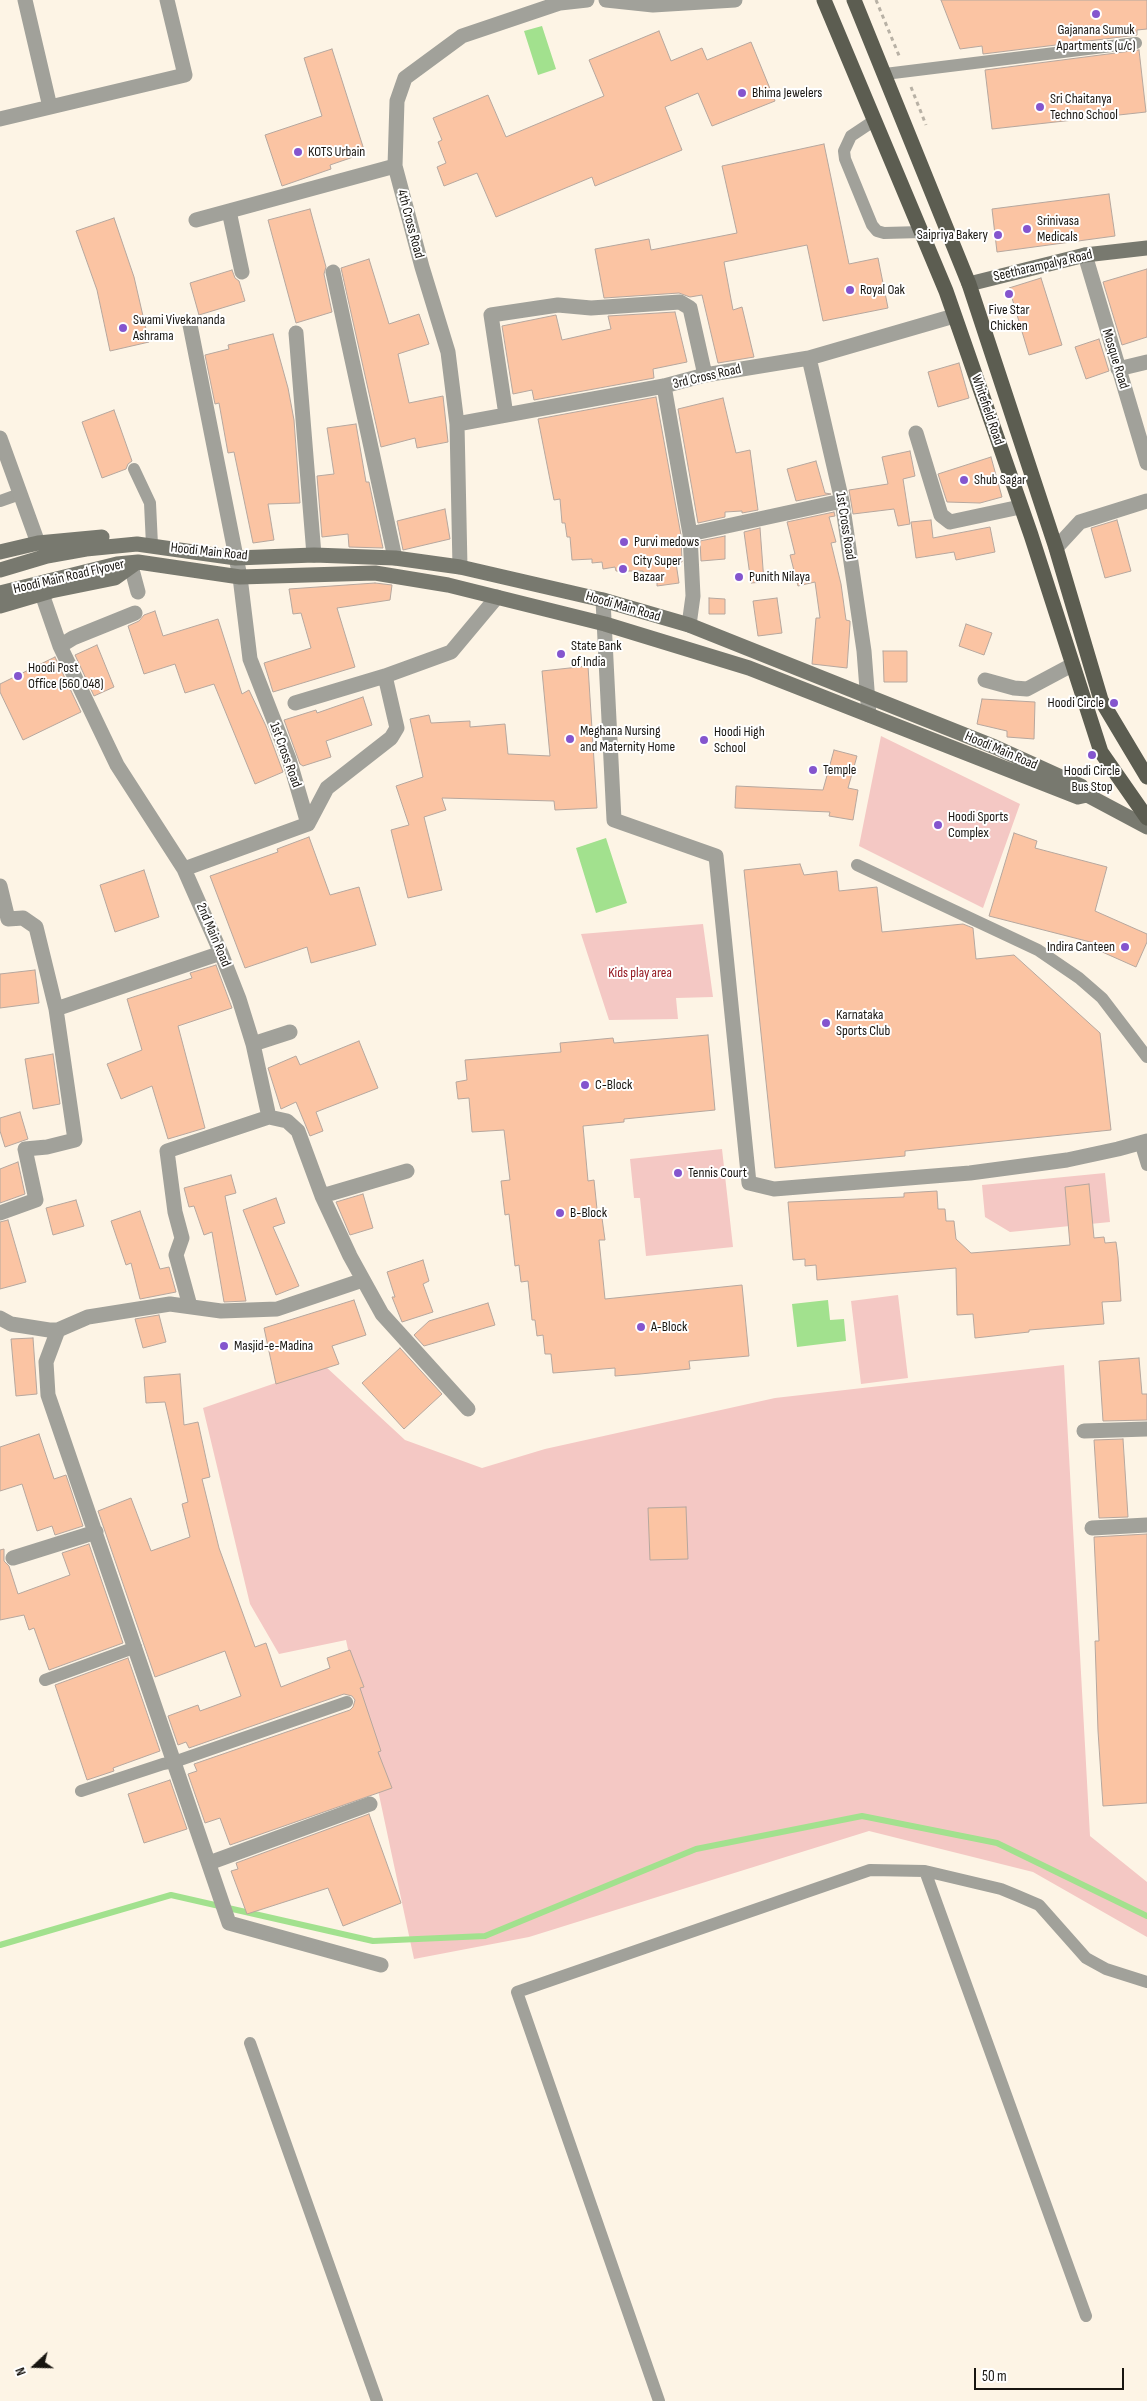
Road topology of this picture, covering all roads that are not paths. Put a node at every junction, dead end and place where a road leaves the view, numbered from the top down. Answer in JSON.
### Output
{"nodes":[{"id":1,"x":25,"y":0,"type":"edge"},
{"id":2,"x":167,"y":0,"type":"edge"},
{"id":3,"x":587,"y":0,"type":"edge"},
{"id":4,"x":606,"y":0,"type":"edge"},
{"id":5,"x":736,"y":0,"type":"edge"},
{"id":6,"x":824,"y":0,"type":"edge"},
{"id":7,"x":854,"y":0,"type":"edge"},
{"id":8,"x":1136,"y":43,"type":"dead end"},
{"id":9,"x":885,"y":74,"type":"junction"},
{"id":10,"x":50,"y":107,"type":"junction"},
{"id":11,"x":0,"y":119,"type":"edge"},
{"id":12,"x":875,"y":120,"type":"junction"},
{"id":13,"x":395,"y":166,"type":"junction"},
{"id":14,"x":229,"y":211,"type":"junction"},
{"id":15,"x":196,"y":220,"type":"dead end"},
{"id":16,"x":922,"y":232,"type":"junction"},
{"id":17,"x":1147,"y":248,"type":"edge"},
{"id":18,"x":1085,"y":255,"type":"junction"},
{"id":19,"x":242,"y":272,"type":"dead end"},
{"id":20,"x":332,"y":272,"type":"dead end"},
{"id":21,"x":969,"y":284,"type":"junction"},
{"id":22,"x":954,"y":316,"type":"junction"},
{"id":23,"x":190,"y":325,"type":"dead end"},
{"id":24,"x":296,"y":333,"type":"dead end"},
{"id":25,"x":808,"y":358,"type":"junction"},
{"id":26,"x":1147,"y":362,"type":"edge"},
{"id":27,"x":1118,"y":369,"type":"junction"},
{"id":28,"x":705,"y":375,"type":"junction"},
{"id":29,"x":664,"y":386,"type":"junction"},
{"id":30,"x":506,"y":415,"type":"junction"},
{"id":31,"x":457,"y":424,"type":"junction"},
{"id":32,"x":916,"y":433,"type":"dead end"},
{"id":33,"x":0,"y":438,"type":"edge"},
{"id":34,"x":1146,"y":456,"type":"edge"},
{"id":35,"x":134,"y":469,"type":"dead end"},
{"id":36,"x":20,"y":494,"type":"junction"},
{"id":37,"x":0,"y":500,"type":"edge"},
{"id":38,"x":842,"y":501,"type":"junction"},
{"id":39,"x":1147,"y":501,"type":"edge"},
{"id":40,"x":1020,"y":507,"type":"junction"},
{"id":41,"x":690,"y":534,"type":"junction"},
{"id":42,"x":38,"y":543,"type":"junction"},
{"id":43,"x":130,"y":544,"type":"junction"},
{"id":44,"x":152,"y":545,"type":"junction"},
{"id":45,"x":1056,"y":548,"type":"junction"},
{"id":46,"x":0,"y":552,"type":"edge"},
{"id":47,"x":314,"y":555,"type":"junction"},
{"id":48,"x":236,"y":558,"type":"junction"},
{"id":49,"x":395,"y":558,"type":"junction"},
{"id":50,"x":132,"y":564,"type":"junction"},
{"id":51,"x":460,"y":567,"type":"junction"},
{"id":52,"x":0,"y":570,"type":"edge"},
{"id":53,"x":240,"y":577,"type":"junction"},
{"id":54,"x":138,"y":592,"type":"dead end"},
{"id":55,"x":0,"y":593,"type":"edge"},
{"id":56,"x":42,"y":594,"type":"junction"},
{"id":57,"x":497,"y":597,"type":"junction"},
{"id":58,"x":604,"y":600,"type":"junction"},
{"id":59,"x":0,"y":606,"type":"edge"},
{"id":60,"x":135,"y":613,"type":"dead end"},
{"id":61,"x":605,"y":624,"type":"junction"},
{"id":62,"x":689,"y":625,"type":"junction"},
{"id":63,"x":60,"y":646,"type":"junction"},
{"id":64,"x":1072,"y":665,"type":"junction"},
{"id":65,"x":385,"y":676,"type":"junction"},
{"id":66,"x":985,"y":680,"type":"dead end"},
{"id":67,"x":869,"y":696,"type":"junction"},
{"id":68,"x":295,"y":703,"type":"dead end"},
{"id":69,"x":869,"y":715,"type":"junction"},
{"id":70,"x":1145,"y":772,"type":"edge"},
{"id":71,"x":1084,"y":790,"type":"junction"},
{"id":72,"x":1147,"y":818,"type":"edge"},
{"id":73,"x":308,"y":824,"type":"junction"},
{"id":74,"x":1147,"y":827,"type":"edge"},
{"id":75,"x":857,"y":865,"type":"dead end"},
{"id":76,"x":184,"y":869,"type":"junction"},
{"id":77,"x":0,"y":886,"type":"edge"},
{"id":78,"x":221,"y":953,"type":"junction"},
{"id":79,"x":56,"y":1009,"type":"junction"},
{"id":80,"x":290,"y":1032,"type":"dead end"},
{"id":81,"x":253,"y":1044,"type":"junction"},
{"id":82,"x":1147,"y":1056,"type":"edge"},
{"id":83,"x":269,"y":1117,"type":"junction"},
{"id":84,"x":1143,"y":1141,"type":"edge"},
{"id":85,"x":1147,"y":1165,"type":"edge"},
{"id":86,"x":407,"y":1171,"type":"dead end"},
{"id":87,"x":322,"y":1196,"type":"junction"},
{"id":88,"x":0,"y":1213,"type":"edge"},
{"id":89,"x":363,"y":1280,"type":"junction"},
{"id":90,"x":190,"y":1306,"type":"junction"},
{"id":91,"x":0,"y":1318,"type":"edge"},
{"id":92,"x":58,"y":1330,"type":"junction"},
{"id":93,"x":468,"y":1409,"type":"dead end"},
{"id":94,"x":1147,"y":1429,"type":"edge"},
{"id":95,"x":1084,"y":1431,"type":"dead end"},
{"id":96,"x":1147,"y":1524,"type":"edge"},
{"id":97,"x":1092,"y":1528,"type":"dead end"},
{"id":98,"x":96,"y":1532,"type":"junction"},
{"id":99,"x":13,"y":1558,"type":"dead end"},
{"id":100,"x":136,"y":1647,"type":"junction"},
{"id":101,"x":45,"y":1680,"type":"dead end"},
{"id":102,"x":347,"y":1702,"type":"dead end"},
{"id":103,"x":174,"y":1762,"type":"junction"},
{"id":104,"x":81,"y":1791,"type":"dead end"},
{"id":105,"x":370,"y":1804,"type":"dead end"},
{"id":106,"x":208,"y":1863,"type":"junction"},
{"id":107,"x":925,"y":1871,"type":"junction"},
{"id":108,"x":381,"y":1964,"type":"dead end"},
{"id":109,"x":1147,"y":1982,"type":"edge"},
{"id":110,"x":250,"y":2043,"type":"dead end"},
{"id":111,"x":1086,"y":2316,"type":"dead end"},
{"id":112,"x":378,"y":2401,"type":"edge"},
{"id":113,"x":659,"y":2401,"type":"edge"}],
"edges":[{"from":1,"to":10,"type":"street"},
{"from":2,"to":10,"type":"street"},
{"from":3,"to":13,"type":"street","name":"4th Cross Road"},
{"from":4,"to":5,"type":"street"},
{"from":6,"to":12,"type":"main road","name":"Whitefield Road"},
{"from":7,"to":9,"type":"main road","name":"Whitefield Road"},
{"from":8,"to":9,"type":"lane"},
{"from":9,"to":21,"type":"main road","name":"Whitefield Road"},
{"from":10,"to":11,"type":"street"},
{"from":12,"to":16,"type":"main road","name":"Whitefield Road"},
{"from":12,"to":16,"type":"lane"},
{"from":13,"to":14,"type":"street"},
{"from":13,"to":31,"type":"street","name":"4th Cross Road"},
{"from":14,"to":15,"type":"street"},
{"from":14,"to":19,"type":"street"},
{"from":16,"to":22,"type":"main road","name":"Whitefield Road"},
{"from":17,"to":18,"type":"main road","name":"Seetharampalya Road"},
{"from":18,"to":21,"type":"main road","name":"Seetharampalya Road"},
{"from":18,"to":27,"type":"street","name":"Mosque Road"},
{"from":20,"to":49,"type":"street"},
{"from":21,"to":45,"type":"main road","name":"Whitefield Road"},
{"from":22,"to":25,"type":"street","name":"3rd Cross Road"},
{"from":22,"to":40,"type":"main road","name":"Whitefield Road"},
{"from":23,"to":48,"type":"street","name":"1st Cross Road"},
{"from":24,"to":47,"type":"street"},
{"from":25,"to":28,"type":"street","name":"3rd Cross Road"},
{"from":25,"to":38,"type":"street","name":"1st Cross Road"},
{"from":26,"to":27,"type":"street"},
{"from":27,"to":34,"type":"street","name":"Mosque Road"},
{"from":28,"to":29,"type":"street","name":"3rd Cross Road"},
{"from":28,"to":30,"type":"street"},
{"from":29,"to":30,"type":"street","name":"3rd Cross Road"},
{"from":29,"to":41,"type":"street"},
{"from":30,"to":31,"type":"street","name":"3rd Cross Road"},
{"from":31,"to":51,"type":"street","name":"4th Cross Road"},
{"from":32,"to":40,"type":"street"},
{"from":33,"to":36,"type":"street"},
{"from":35,"to":44,"type":"lane"},
{"from":36,"to":37,"type":"lane"},
{"from":36,"to":42,"type":"street"},
{"from":38,"to":41,"type":"street"},
{"from":38,"to":67,"type":"street","name":"1st Cross Road"},
{"from":39,"to":45,"type":"street"},
{"from":40,"to":64,"type":"main road","name":"Whitefield Road"},
{"from":41,"to":62,"type":"street"},
{"from":42,"to":43,"type":"main road"},
{"from":42,"to":46,"type":"main road"},
{"from":43,"to":44,"type":"main road","name":"Hoodi Main Road"},
{"from":43,"to":52,"type":"main road","name":"Hoodi Main Road Flyover"},
{"from":44,"to":48,"type":"main road","name":"Hoodi Main Road"},
{"from":45,"to":70,"type":"main road","name":"Whitefield Road"},
{"from":47,"to":48,"type":"main road","name":"Hoodi Main Road"},
{"from":47,"to":49,"type":"main road","name":"Hoodi Main Road"},
{"from":48,"to":53,"type":"street","name":"1st Cross Road"},
{"from":49,"to":51,"type":"main road","name":"Hoodi Main Road"},
{"from":50,"to":53,"type":"main road"},
{"from":50,"to":54,"type":"street"},
{"from":50,"to":55,"type":"main road","name":"Hoodi Main Road Flyover"},
{"from":50,"to":56,"type":"main road"},
{"from":51,"to":58,"type":"main road","name":"Hoodi Main Road"},
{"from":53,"to":57,"type":"main road"},
{"from":53,"to":73,"type":"street","name":"1st Cross Road"},
{"from":56,"to":59,"type":"main road"},
{"from":56,"to":63,"type":"street","name":"2nd Main Road"},
{"from":57,"to":61,"type":"main road"},
{"from":57,"to":65,"type":"street"},
{"from":58,"to":61,"type":"street"},
{"from":58,"to":62,"type":"main road","name":"Hoodi Main Road"},
{"from":60,"to":63,"type":"street"},
{"from":61,"to":69,"type":"main road"},
{"from":61,"to":84,"type":"street"},
{"from":62,"to":67,"type":"main road","name":"Hoodi Main Road"},
{"from":63,"to":76,"type":"street","name":"2nd Main Road"},
{"from":64,"to":66,"type":"street"},
{"from":64,"to":72,"type":"main road","name":"Whitefield Road"},
{"from":65,"to":68,"type":"street"},
{"from":65,"to":73,"type":"street"},
{"from":67,"to":69,"type":"street","name":"1st Cross Road"},
{"from":67,"to":71,"type":"main road","name":"Hoodi Main Road"},
{"from":69,"to":71,"type":"main road"},
{"from":71,"to":74,"type":"main road","name":"Hoodi Main Road"},
{"from":73,"to":76,"type":"street"},
{"from":75,"to":82,"type":"lane"},
{"from":76,"to":78,"type":"street","name":"2nd Main Road"},
{"from":77,"to":79,"type":"street"},
{"from":78,"to":79,"type":"street"},
{"from":78,"to":81,"type":"street","name":"2nd Main Road"},
{"from":79,"to":88,"type":"street"},
{"from":80,"to":81,"type":"street"},
{"from":81,"to":83,"type":"street","name":"2nd Main Road"},
{"from":83,"to":87,"type":"street"},
{"from":83,"to":90,"type":"street"},
{"from":84,"to":85,"type":"lane"},
{"from":86,"to":87,"type":"street"},
{"from":87,"to":89,"type":"street"},
{"from":89,"to":90,"type":"street"},
{"from":89,"to":93,"type":"street"},
{"from":90,"to":92,"type":"street"},
{"from":91,"to":92,"type":"street"},
{"from":92,"to":98,"type":"street"},
{"from":94,"to":95,"type":"street"},
{"from":96,"to":97,"type":"street"},
{"from":98,"to":99,"type":"street"},
{"from":98,"to":100,"type":"street"},
{"from":100,"to":101,"type":"lane"},
{"from":100,"to":103,"type":"street"},
{"from":102,"to":103,"type":"lane"},
{"from":103,"to":104,"type":"lane"},
{"from":103,"to":106,"type":"street"},
{"from":105,"to":106,"type":"street"},
{"from":106,"to":108,"type":"street"},
{"from":107,"to":109,"type":"lane"},
{"from":107,"to":111,"type":"lane"},
{"from":107,"to":113,"type":"lane"},
{"from":110,"to":112,"type":"lane"}]}
